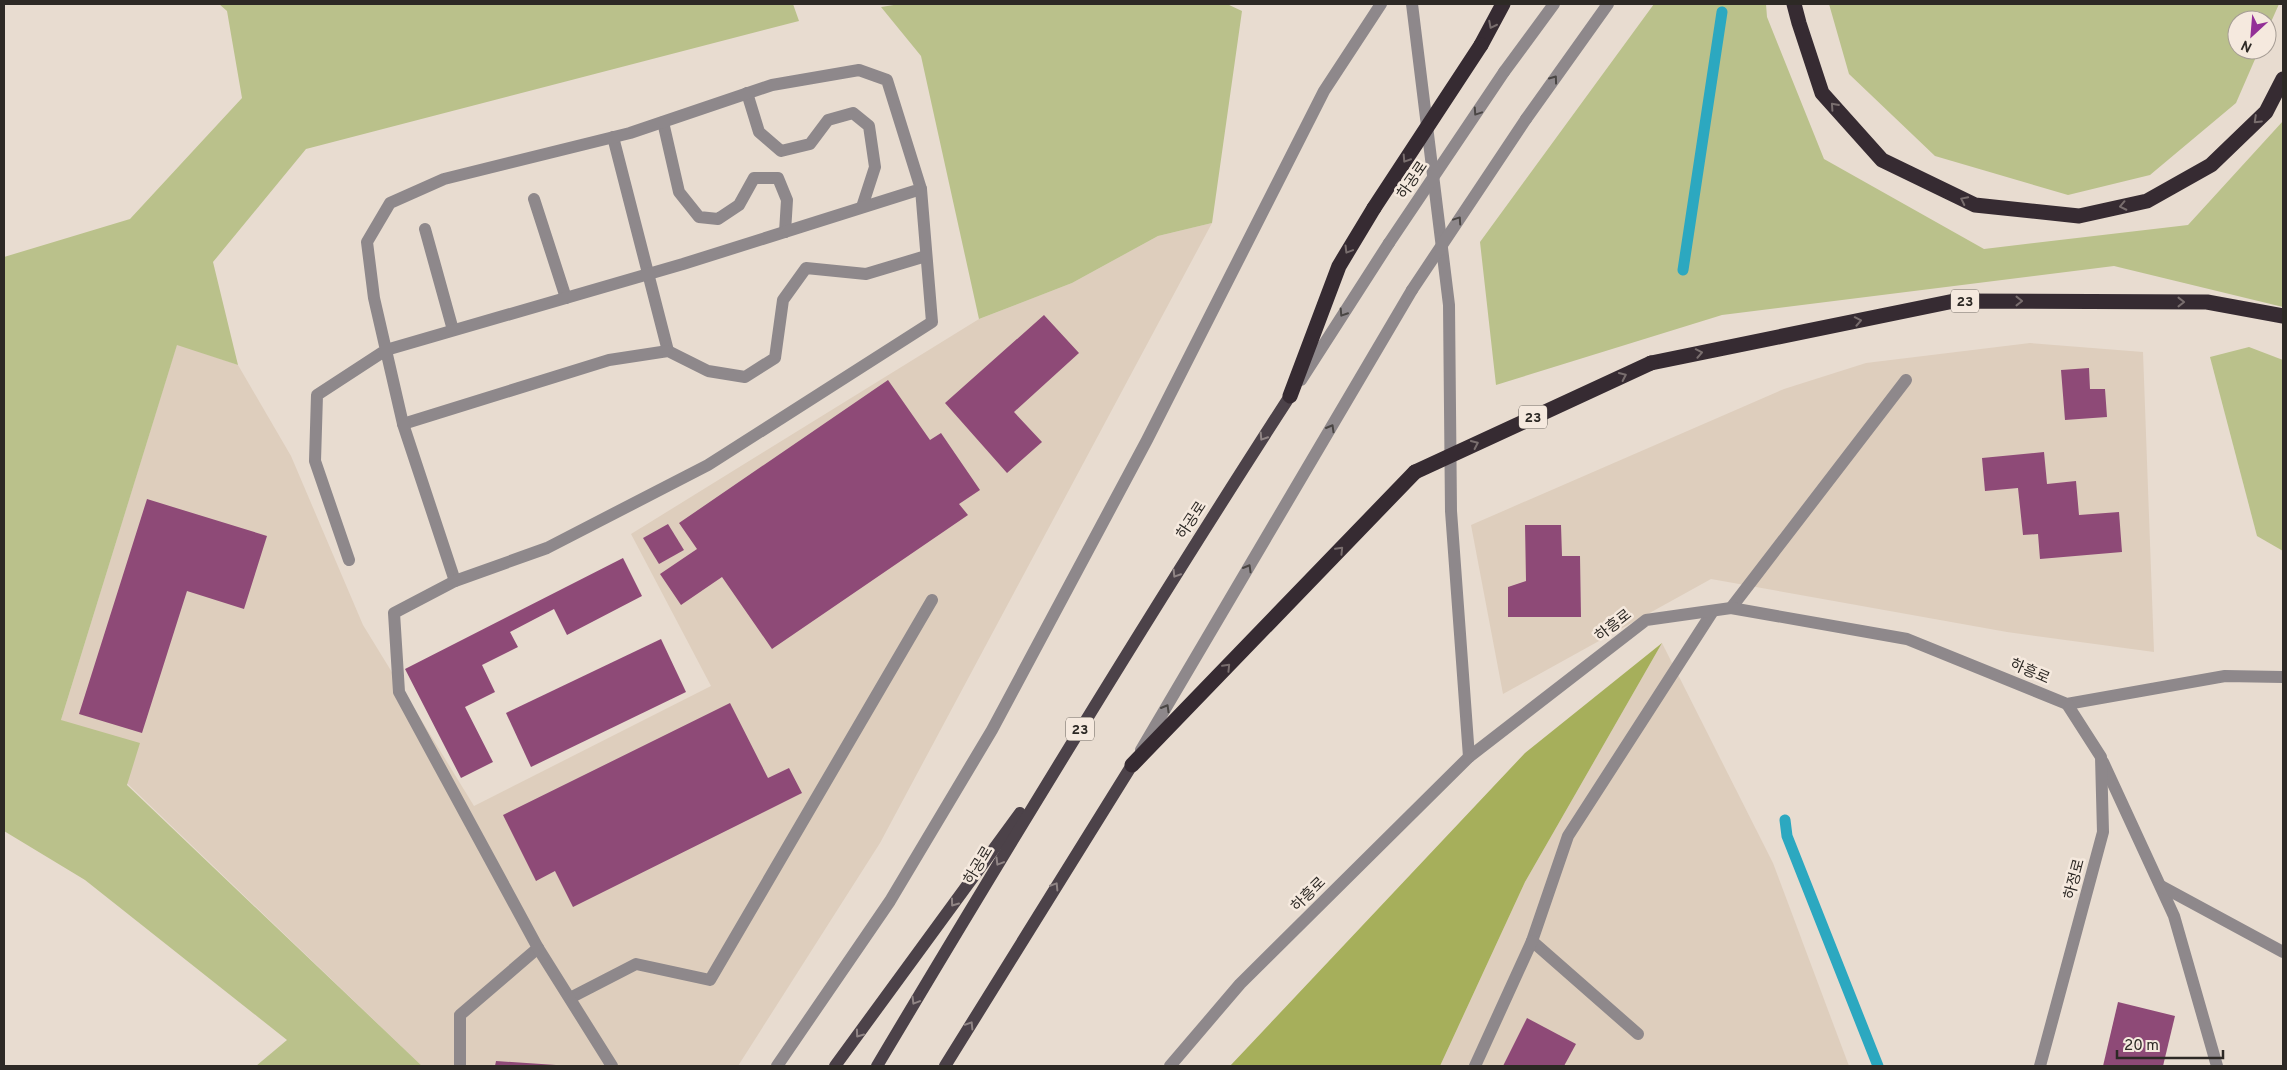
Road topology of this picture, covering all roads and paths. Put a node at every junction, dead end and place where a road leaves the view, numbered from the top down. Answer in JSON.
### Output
{"nodes":[{"id":1,"x":1381,"y":4,"type":"edge"},
{"id":2,"x":1412,"y":4,"type":"edge"},
{"id":3,"x":1503,"y":4,"type":"edge"},
{"id":4,"x":1554,"y":4,"type":"edge"},
{"id":5,"x":1608,"y":4,"type":"edge"},
{"id":6,"x":1794,"y":4,"type":"edge"},
{"id":7,"x":2283,"y":79,"type":"edge"},
{"id":8,"x":747,"y":94,"type":"junction"},
{"id":9,"x":663,"y":122,"type":"junction"},
{"id":10,"x":613,"y":136,"type":"junction"},
{"id":11,"x":920,"y":189,"type":"junction"},
{"id":12,"x":534,"y":199,"type":"dead end"},
{"id":13,"x":862,"y":207,"type":"junction"},
{"id":14,"x":425,"y":229,"type":"dead end"},
{"id":15,"x":785,"y":232,"type":"junction"},
{"id":16,"x":926,"y":256,"type":"junction"},
{"id":17,"x":650,"y":274,"type":"junction"},
{"id":18,"x":566,"y":298,"type":"junction"},
{"id":19,"x":2283,"y":316,"type":"edge"},
{"id":20,"x":453,"y":330,"type":"junction"},
{"id":21,"x":386,"y":350,"type":"junction"},
{"id":22,"x":668,"y":351,"type":"junction"},
{"id":23,"x":1906,"y":380,"type":"dead end"},
{"id":24,"x":1290,"y":396,"type":"junction"},
{"id":25,"x":403,"y":424,"type":"junction"},
{"id":26,"x":349,"y":560,"type":"dead end"},
{"id":27,"x":455,"y":581,"type":"junction"},
{"id":28,"x":932,"y":600,"type":"dead end"},
{"id":29,"x":1731,"y":608,"type":"junction"},
{"id":30,"x":1713,"y":611,"type":"junction"},
{"id":31,"x":2283,"y":677,"type":"edge"},
{"id":32,"x":2068,"y":704,"type":"junction"},
{"id":33,"x":1076,"y":736,"type":"junction"},
{"id":34,"x":1469,"y":757,"type":"junction"},
{"id":35,"x":2100,"y":757,"type":"junction"},
{"id":36,"x":1132,"y":766,"type":"junction"},
{"id":37,"x":2161,"y":886,"type":"junction"},
{"id":38,"x":1532,"y":941,"type":"junction"},
{"id":39,"x":538,"y":948,"type":"junction"},
{"id":40,"x":2283,"y":952,"type":"edge"},
{"id":41,"x":570,"y":998,"type":"junction"},
{"id":42,"x":1638,"y":1034,"type":"dead end"},
{"id":43,"x":460,"y":1066,"type":"edge"},
{"id":44,"x":612,"y":1066,"type":"edge"},
{"id":45,"x":777,"y":1066,"type":"edge"},
{"id":46,"x":835,"y":1066,"type":"edge"},
{"id":47,"x":877,"y":1066,"type":"edge"},
{"id":48,"x":945,"y":1066,"type":"edge"},
{"id":49,"x":1170,"y":1066,"type":"edge"},
{"id":50,"x":1475,"y":1066,"type":"edge"},
{"id":51,"x":2040,"y":1066,"type":"edge"},
{"id":52,"x":2218,"y":1066,"type":"edge"}],
"edges":[{"from":1,"to":45,"type":"street"},
{"from":2,"to":34,"type":"street"},
{"from":3,"to":24,"type":"highway","number":"23","one_way":true,"bridge":true},
{"from":4,"to":24,"type":"street","name":"하공로","number":"23","one_way":true,"bridge":true},
{"from":36,"to":5,"type":"street","one_way":true,"bridge":true},
{"from":7,"to":6,"type":"highway","one_way":true},
{"from":8,"to":9,"type":"street"},
{"from":8,"to":11,"type":"street"},
{"from":8,"to":13,"type":"street"},
{"from":9,"to":10,"type":"street"},
{"from":9,"to":15,"type":"street"},
{"from":10,"to":17,"type":"street"},
{"from":10,"to":21,"type":"street"},
{"from":11,"to":13,"type":"street"},
{"from":11,"to":16,"type":"street"},
{"from":12,"to":18,"type":"street"},
{"from":13,"to":15,"type":"street"},
{"from":14,"to":20,"type":"street"},
{"from":15,"to":17,"type":"street"},
{"from":16,"to":22,"type":"street"},
{"from":16,"to":27,"type":"street"},
{"from":17,"to":18,"type":"street"},
{"from":17,"to":22,"type":"street"},
{"from":18,"to":20,"type":"street"},
{"from":36,"to":19,"type":"highway","number":"23","one_way":true,"bridge":true},
{"from":20,"to":21,"type":"street"},
{"from":21,"to":25,"type":"street"},
{"from":21,"to":26,"type":"street"},
{"from":22,"to":25,"type":"street"},
{"from":23,"to":29,"type":"street"},
{"from":24,"to":33,"type":"main road","name":"하공로","number":"23","one_way":true},
{"from":25,"to":27,"type":"street"},
{"from":27,"to":39,"type":"street"},
{"from":28,"to":41,"type":"street"},
{"from":29,"to":30,"type":"street","name":"하흥로"},
{"from":29,"to":32,"type":"street","name":"하흥로"},
{"from":30,"to":34,"type":"street","name":"하흥로"},
{"from":30,"to":38,"type":"street"},
{"from":31,"to":32,"type":"street"},
{"from":32,"to":35,"type":"street","name":"하정로"},
{"from":33,"to":46,"type":"main road","one_way":true},
{"from":33,"to":47,"type":"main road","name":"하공로","number":"23","one_way":true},
{"from":34,"to":49,"type":"street","name":"하흥로"},
{"from":35,"to":37,"type":"street"},
{"from":35,"to":51,"type":"street","name":"하정로"},
{"from":48,"to":36,"type":"main road","number":"23","one_way":true},
{"from":37,"to":40,"type":"street"},
{"from":37,"to":52,"type":"street"},
{"from":38,"to":42,"type":"street"},
{"from":38,"to":50,"type":"street"},
{"from":39,"to":41,"type":"street"},
{"from":39,"to":43,"type":"street"},
{"from":41,"to":44,"type":"street"}]}
